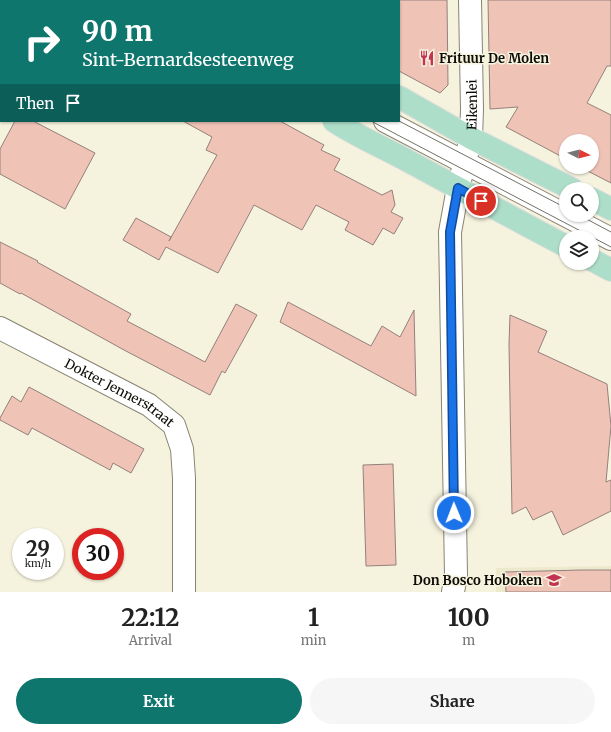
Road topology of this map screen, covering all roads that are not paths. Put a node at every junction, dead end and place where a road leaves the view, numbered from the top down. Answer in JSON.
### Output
{"nodes":[{"id":1,"x":470,"y":0,"type":"edge"},
{"id":2,"x":400,"y":98,"type":"edge"},
{"id":3,"x":336,"y":122,"type":"edge"},
{"id":4,"x":387,"y":122,"type":"edge"},
{"id":5,"x":471,"y":138,"type":"junction"},
{"id":6,"x":464,"y":163,"type":"junction"},
{"id":7,"x":559,"y":182,"type":"edge"},
{"id":8,"x":458,"y":188,"type":"junction"},
{"id":9,"x":599,"y":203,"type":"edge"},
{"id":10,"x":611,"y":209,"type":"edge"},
{"id":11,"x":611,"y":239,"type":"edge"},
{"id":12,"x":559,"y":242,"type":"edge"},
{"id":13,"x":599,"y":264,"type":"edge"},
{"id":14,"x":611,"y":270,"type":"edge"},
{"id":15,"x":0,"y":328,"type":"edge"},
{"id":16,"x":184,"y":592,"type":"edge"},
{"id":17,"x":453,"y":592,"type":"edge"}],
"edges":[{"from":1,"to":5,"type":"street","name":"Eikenlei"},
{"from":2,"to":5,"type":"main road"},
{"from":3,"to":8,"type":"main road"},
{"from":4,"to":6,"type":"street"},
{"from":5,"to":6,"type":"street","name":"Eikenlei"},
{"from":5,"to":7,"type":"main road"},
{"from":6,"to":8,"type":"street","name":"Eikenlei"},
{"from":6,"to":11,"type":"street"},
{"from":8,"to":12,"type":"main road"},
{"from":8,"to":17,"type":"street","name":"Eikenlei"},
{"from":9,"to":10,"type":"main road"},
{"from":13,"to":14,"type":"main road"},
{"from":15,"to":16,"type":"street","name":"Dokter Jennerstraat"}]}
